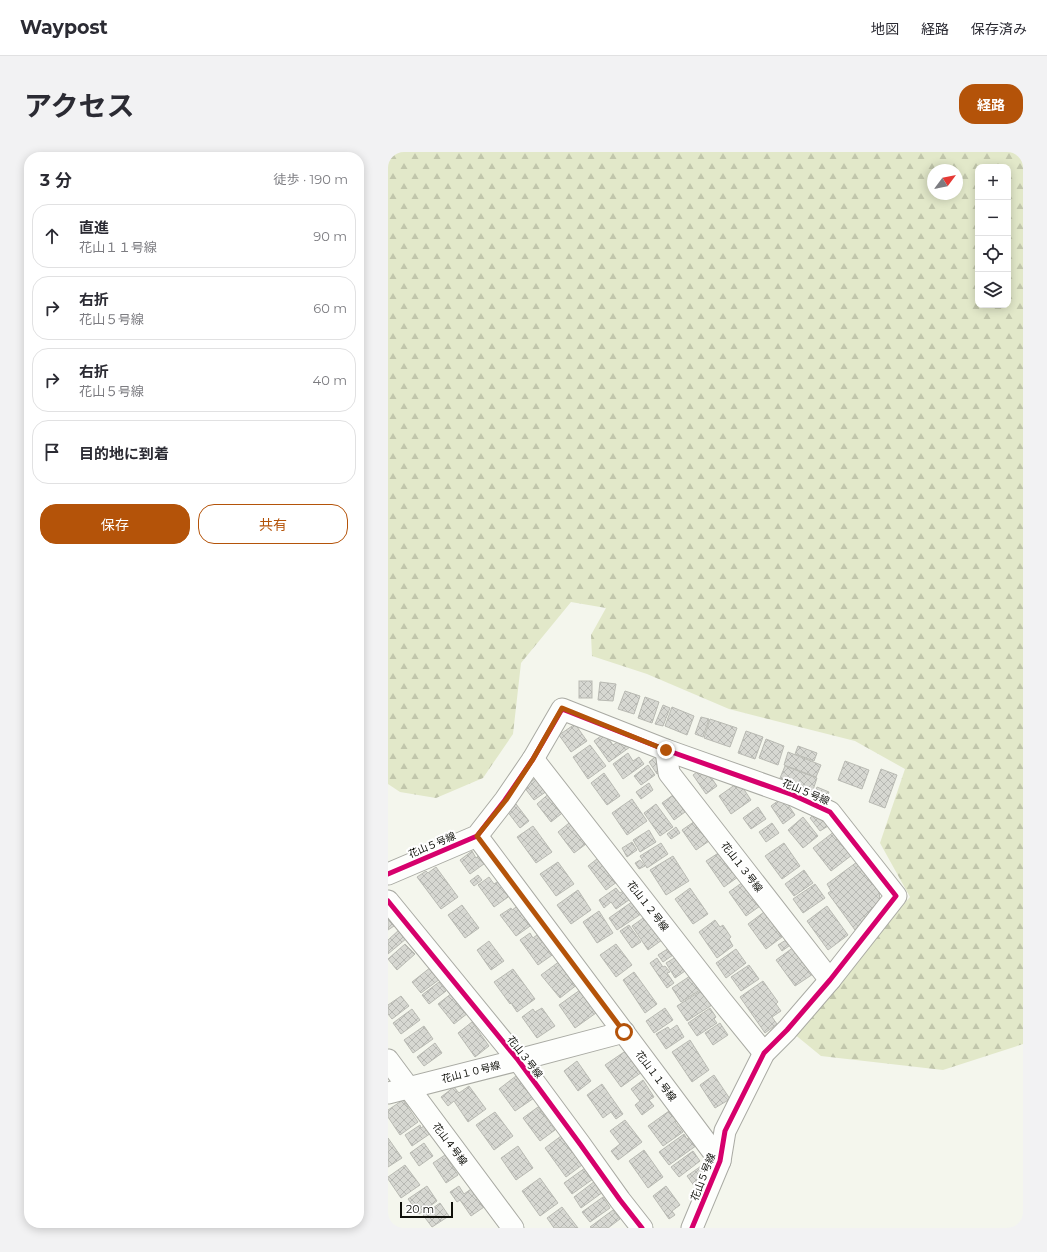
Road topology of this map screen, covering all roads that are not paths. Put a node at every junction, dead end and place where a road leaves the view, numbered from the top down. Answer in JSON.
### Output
{"nodes":[{"id":1,"x":666,"y":750,"type":"junction"},
{"id":2,"x":533,"y":759,"type":"junction"},
{"id":3,"x":477,"y":836,"type":"junction"},
{"id":4,"x":388,"y":874,"type":"edge"},
{"id":5,"x":388,"y":901,"type":"edge"},
{"id":6,"x":830,"y":980,"type":"junction"},
{"id":7,"x":624,"y":1032,"type":"junction"},
{"id":8,"x":764,"y":1053,"type":"junction"},
{"id":9,"x":388,"y":1060,"type":"edge"},
{"id":10,"x":518,"y":1060,"type":"junction"},
{"id":11,"x":408,"y":1087,"type":"junction"},
{"id":12,"x":388,"y":1093,"type":"edge"},
{"id":13,"x":720,"y":1161,"type":"junction"},
{"id":14,"x":513,"y":1228,"type":"edge"},
{"id":15,"x":642,"y":1228,"type":"edge"},
{"id":16,"x":692,"y":1228,"type":"edge"}],
"edges":[{"from":1,"to":2,"type":"street","name":"花山５号線"},
{"from":1,"to":6,"type":"street","name":"花山１３号線"},
{"from":1,"to":6,"type":"street","name":"花山５号線"},
{"from":2,"to":3,"type":"street","name":"花山５号線"},
{"from":2,"to":8,"type":"street","name":"花山１２号線"},
{"from":3,"to":4,"type":"street","name":"花山５号線"},
{"from":3,"to":7,"type":"street","name":"花山１１号線"},
{"from":5,"to":10,"type":"street","name":"花山３号線"},
{"from":6,"to":8,"type":"street","name":"花山５号線"},
{"from":7,"to":10,"type":"street","name":"花山１０号線"},
{"from":7,"to":13,"type":"street","name":"花山１１号線"},
{"from":8,"to":13,"type":"street","name":"花山５号線"},
{"from":9,"to":11,"type":"street","name":"花山４号線"},
{"from":10,"to":11,"type":"street","name":"花山１０号線"},
{"from":10,"to":15,"type":"street","name":"花山３号線"},
{"from":11,"to":12,"type":"street","name":"花山１０号線"},
{"from":11,"to":14,"type":"street","name":"花山４号線"},
{"from":13,"to":16,"type":"street","name":"花山５号線"}]}
